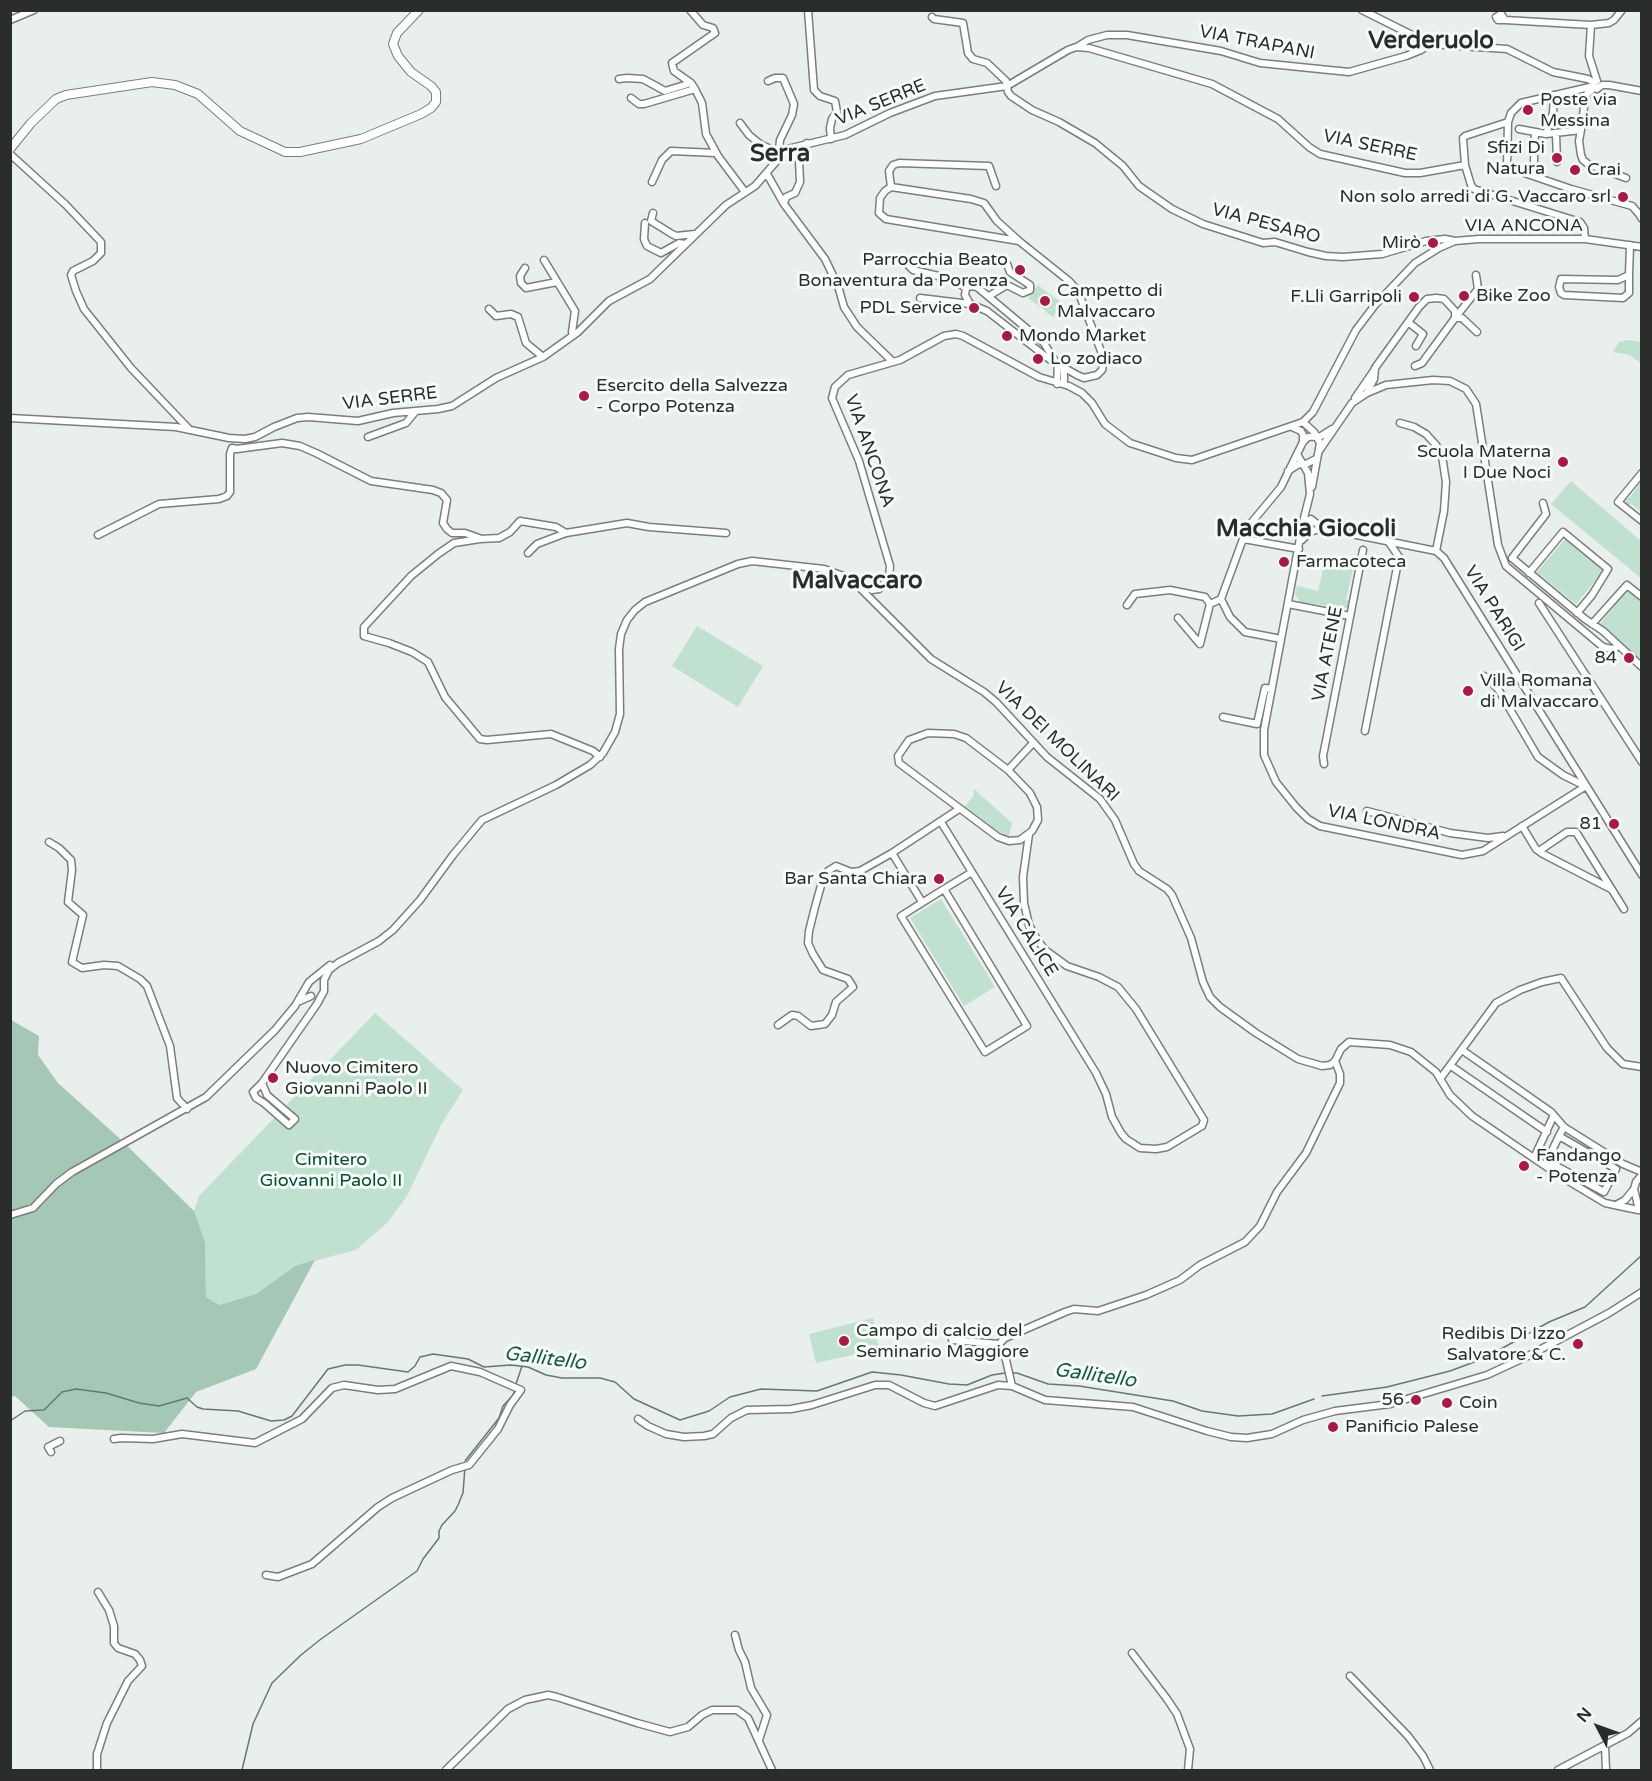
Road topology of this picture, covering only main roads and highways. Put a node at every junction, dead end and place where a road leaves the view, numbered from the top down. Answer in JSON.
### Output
{"nodes":[{"id":1,"x":418,"y":10,"type":"edge"},
{"id":2,"x":12,"y":144,"type":"edge"}],
"edges":[{"from":1,"to":2,"type":"main road"}]}
